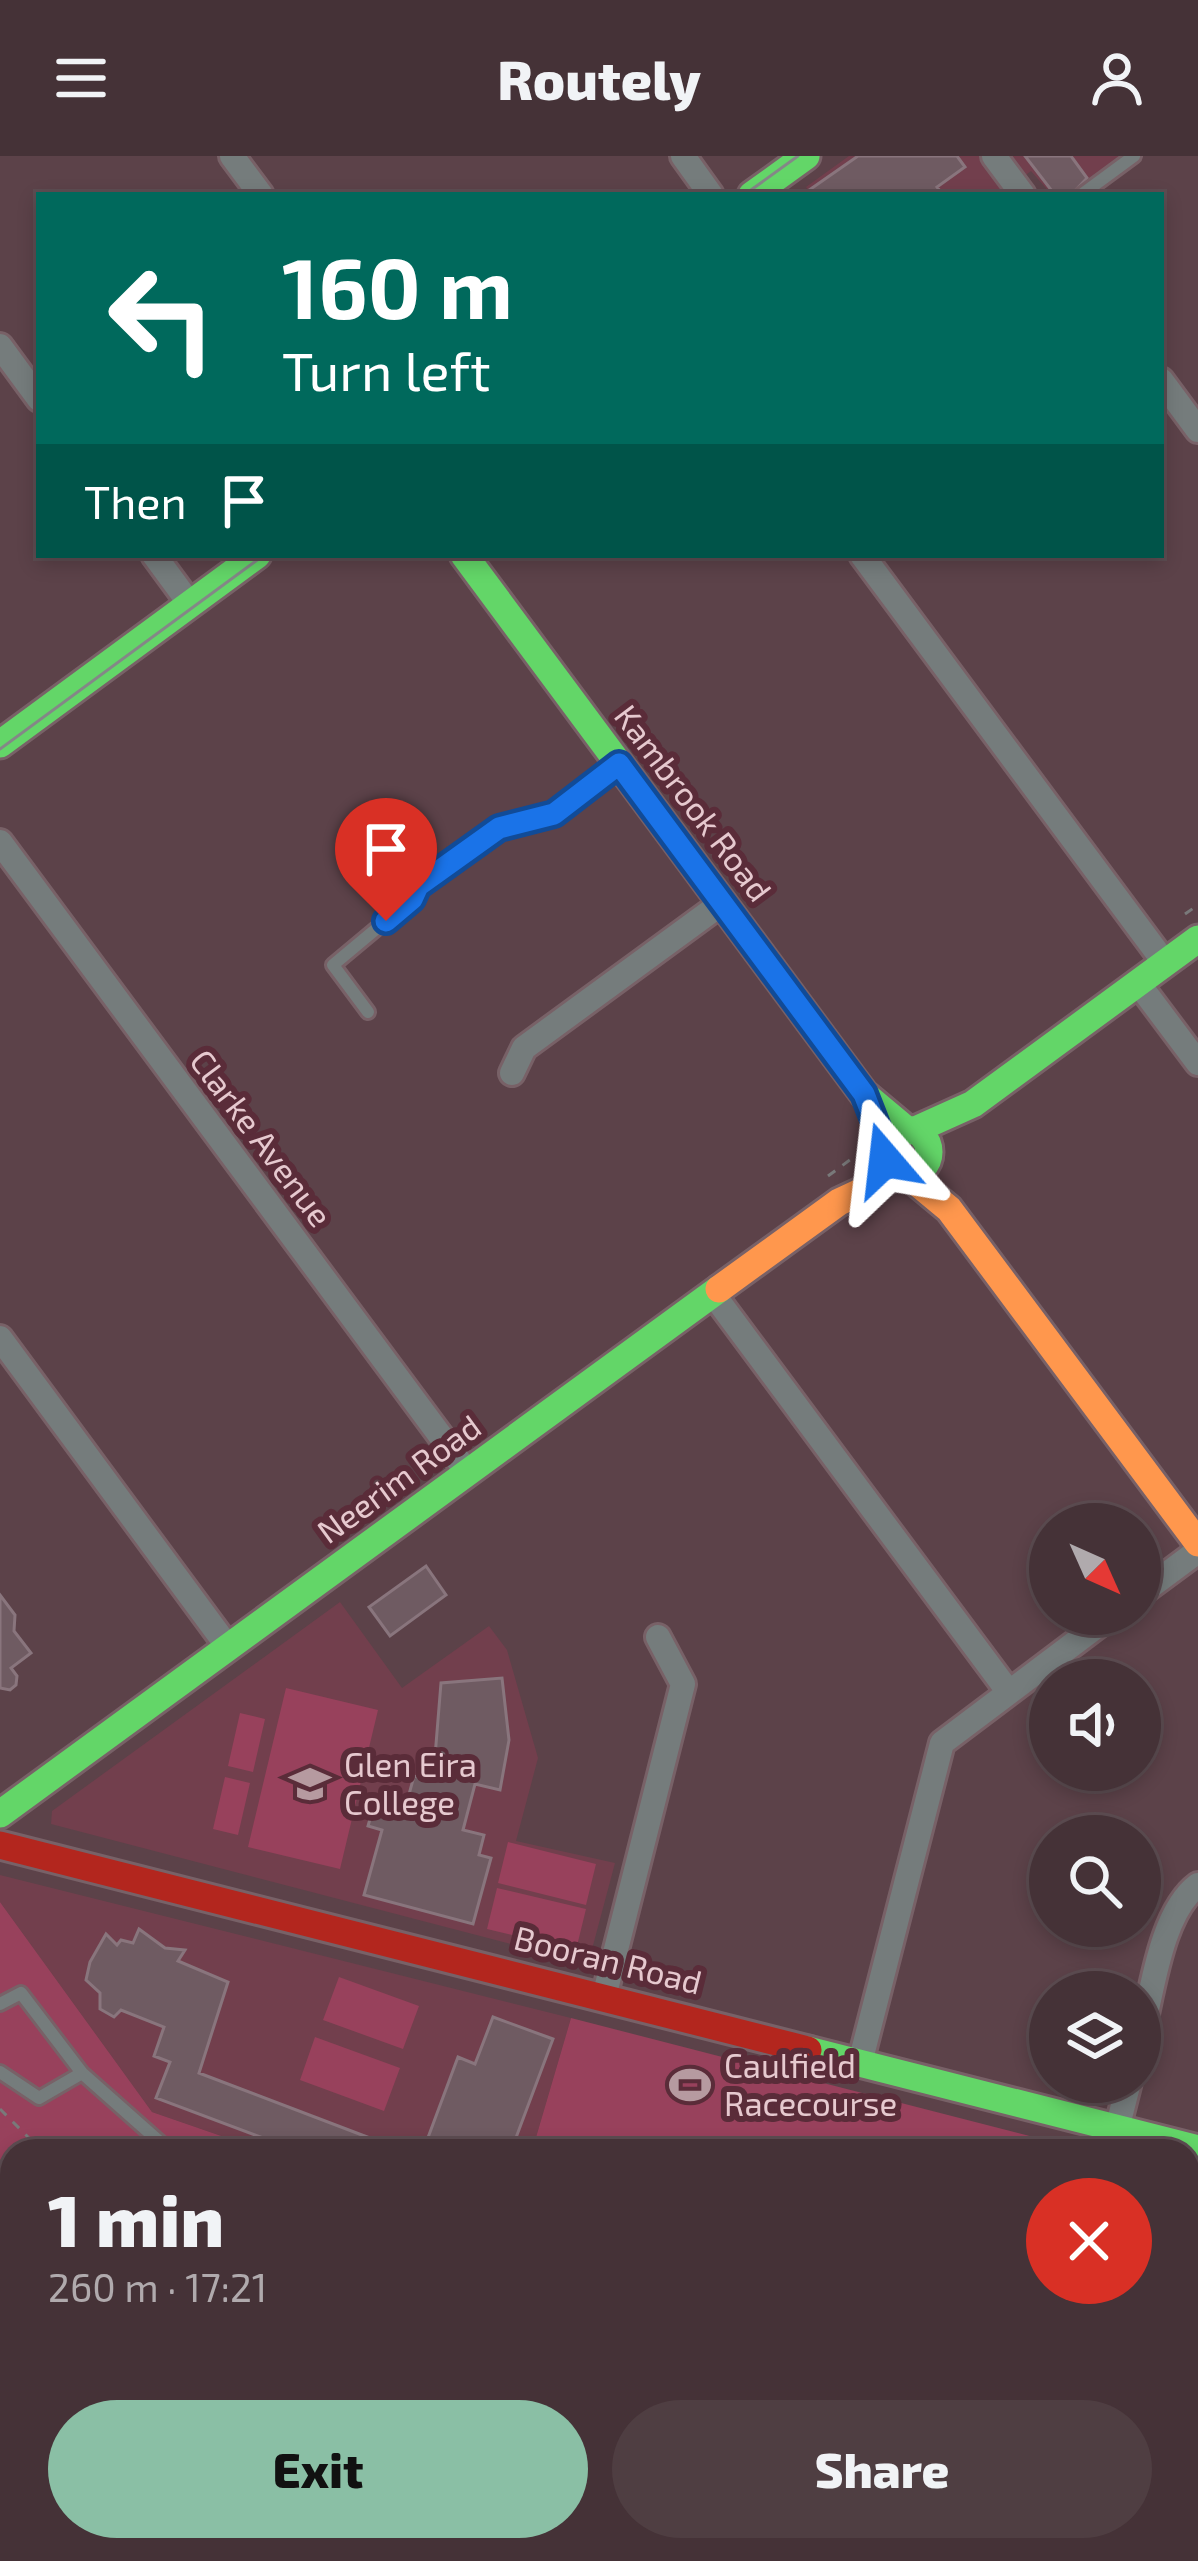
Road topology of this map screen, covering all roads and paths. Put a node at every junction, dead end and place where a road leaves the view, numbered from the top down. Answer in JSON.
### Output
{"nodes":[{"id":1,"x":232,"y":156,"type":"edge"},
{"id":2,"x":683,"y":156,"type":"edge"},
{"id":3,"x":806,"y":156,"type":"edge"},
{"id":4,"x":994,"y":156,"type":"edge"},
{"id":5,"x":1134,"y":156,"type":"edge"},
{"id":6,"x":259,"y":192,"type":"edge"},
{"id":7,"x":710,"y":192,"type":"edge"},
{"id":8,"x":756,"y":192,"type":"edge"},
{"id":9,"x":1014,"y":192,"type":"edge"},
{"id":10,"x":1085,"y":192,"type":"edge"},
{"id":11,"x":0,"y":346,"type":"edge"},
{"id":12,"x":1164,"y":383,"type":"edge"},
{"id":13,"x":36,"y":395,"type":"edge"},
{"id":14,"x":1195,"y":418,"type":"edge"},
{"id":15,"x":156,"y":558,"type":"edge"},
{"id":16,"x":252,"y":558,"type":"edge"},
{"id":17,"x":466,"y":558,"type":"edge"},
{"id":18,"x":864,"y":558,"type":"edge"},
{"id":19,"x":190,"y":604,"type":"junction"},
{"id":20,"x":0,"y":744,"type":"edge"},
{"id":21,"x":619,"y":764,"type":"junction"},
{"id":22,"x":0,"y":842,"type":"edge"},
{"id":23,"x":722,"y":903,"type":"junction"},
{"id":24,"x":1198,"y":939,"type":"edge"},
{"id":25,"x":1165,"y":963,"type":"junction"},
{"id":26,"x":1138,"y":983,"type":"junction"},
{"id":27,"x":368,"y":1012,"type":"dead end"},
{"id":28,"x":1198,"y":1064,"type":"edge"},
{"id":29,"x":512,"y":1073,"type":"dead end"},
{"id":30,"x":907,"y":1152,"type":"junction"},
{"id":31,"x":713,"y":1294,"type":"junction"},
{"id":32,"x":0,"y":1338,"type":"edge"},
{"id":33,"x":468,"y":1473,"type":"junction"},
{"id":34,"x":1198,"y":1547,"type":"edge"},
{"id":35,"x":1161,"y":1577,"type":"edge"},
{"id":36,"x":1085,"y":1635,"type":"edge"},
{"id":37,"x":658,"y":1637,"type":"dead end"},
{"id":38,"x":228,"y":1648,"type":"junction"},
{"id":39,"x":1009,"y":1691,"type":"junction"},
{"id":40,"x":0,"y":1814,"type":"edge"},
{"id":41,"x":0,"y":1845,"type":"edge"},
{"id":42,"x":1198,"y":1885,"type":"edge"},
{"id":43,"x":1158,"y":1971,"type":"edge"},
{"id":44,"x":604,"y":1997,"type":"junction"},
{"id":45,"x":0,"y":2005,"type":"edge"},
{"id":46,"x":860,"y":2062,"type":"junction"},
{"id":47,"x":0,"y":2072,"type":"edge"},
{"id":48,"x":82,"y":2073,"type":"junction"},
{"id":49,"x":1124,"y":2103,"type":"edge"},
{"id":50,"x":0,"y":2109,"type":"edge"},
{"id":51,"x":1117,"y":2129,"type":"junction"},
{"id":52,"x":30,"y":2139,"type":"edge"},
{"id":53,"x":156,"y":2139,"type":"edge"},
{"id":54,"x":1158,"y":2139,"type":"edge"}],
"edges":[{"from":1,"to":6,"type":"street"},
{"from":2,"to":7,"type":"street"},
{"from":3,"to":8,"type":"street"},
{"from":4,"to":9,"type":"street"},
{"from":5,"to":10,"type":"lane"},
{"from":11,"to":13,"type":"street"},
{"from":12,"to":14,"type":"street"},
{"from":15,"to":19,"type":"street"},
{"from":16,"to":19,"type":"street"},
{"from":17,"to":21,"type":"street","name":"Kambrook Road"},
{"from":18,"to":25,"type":"street"},
{"from":19,"to":20,"type":"street"},
{"from":21,"to":23,"type":"street","name":"Kambrook Road"},
{"from":21,"to":27,"type":"lane"},
{"from":22,"to":33,"type":"street","name":"Clarke Avenue"},
{"from":23,"to":29,"type":"street"},
{"from":23,"to":30,"type":"street","name":"Kambrook Road"},
{"from":24,"to":25,"type":"street","name":"Neerim Road"},
{"from":25,"to":26,"type":"street","name":"Neerim Road"},
{"from":26,"to":28,"type":"street"},
{"from":26,"to":30,"type":"street","name":"Neerim Road"},
{"from":30,"to":31,"type":"street","name":"Neerim Road"},
{"from":30,"to":34,"type":"street","name":"Kambrook Road"},
{"from":31,"to":33,"type":"street","name":"Neerim Road"},
{"from":31,"to":39,"type":"street"},
{"from":32,"to":38,"type":"street"},
{"from":33,"to":38,"type":"street","name":"Neerim Road"},
{"from":34,"to":35,"type":"street"},
{"from":36,"to":39,"type":"street"},
{"from":37,"to":44,"type":"street"},
{"from":38,"to":40,"type":"street","name":"Neerim Road"},
{"from":39,"to":46,"type":"street"},
{"from":41,"to":44,"type":"street","name":"Booran Road"},
{"from":42,"to":43,"type":"street"},
{"from":44,"to":46,"type":"street","name":"Booran Road"},
{"from":45,"to":48,"type":"lane"},
{"from":46,"to":51,"type":"street","name":"Booran Road"},
{"from":47,"to":48,"type":"lane"},
{"from":48,"to":53,"type":"lane"},
{"from":49,"to":51,"type":"street"},
{"from":50,"to":52,"type":"path"},
{"from":51,"to":54,"type":"street","name":"Booran Road"}]}
